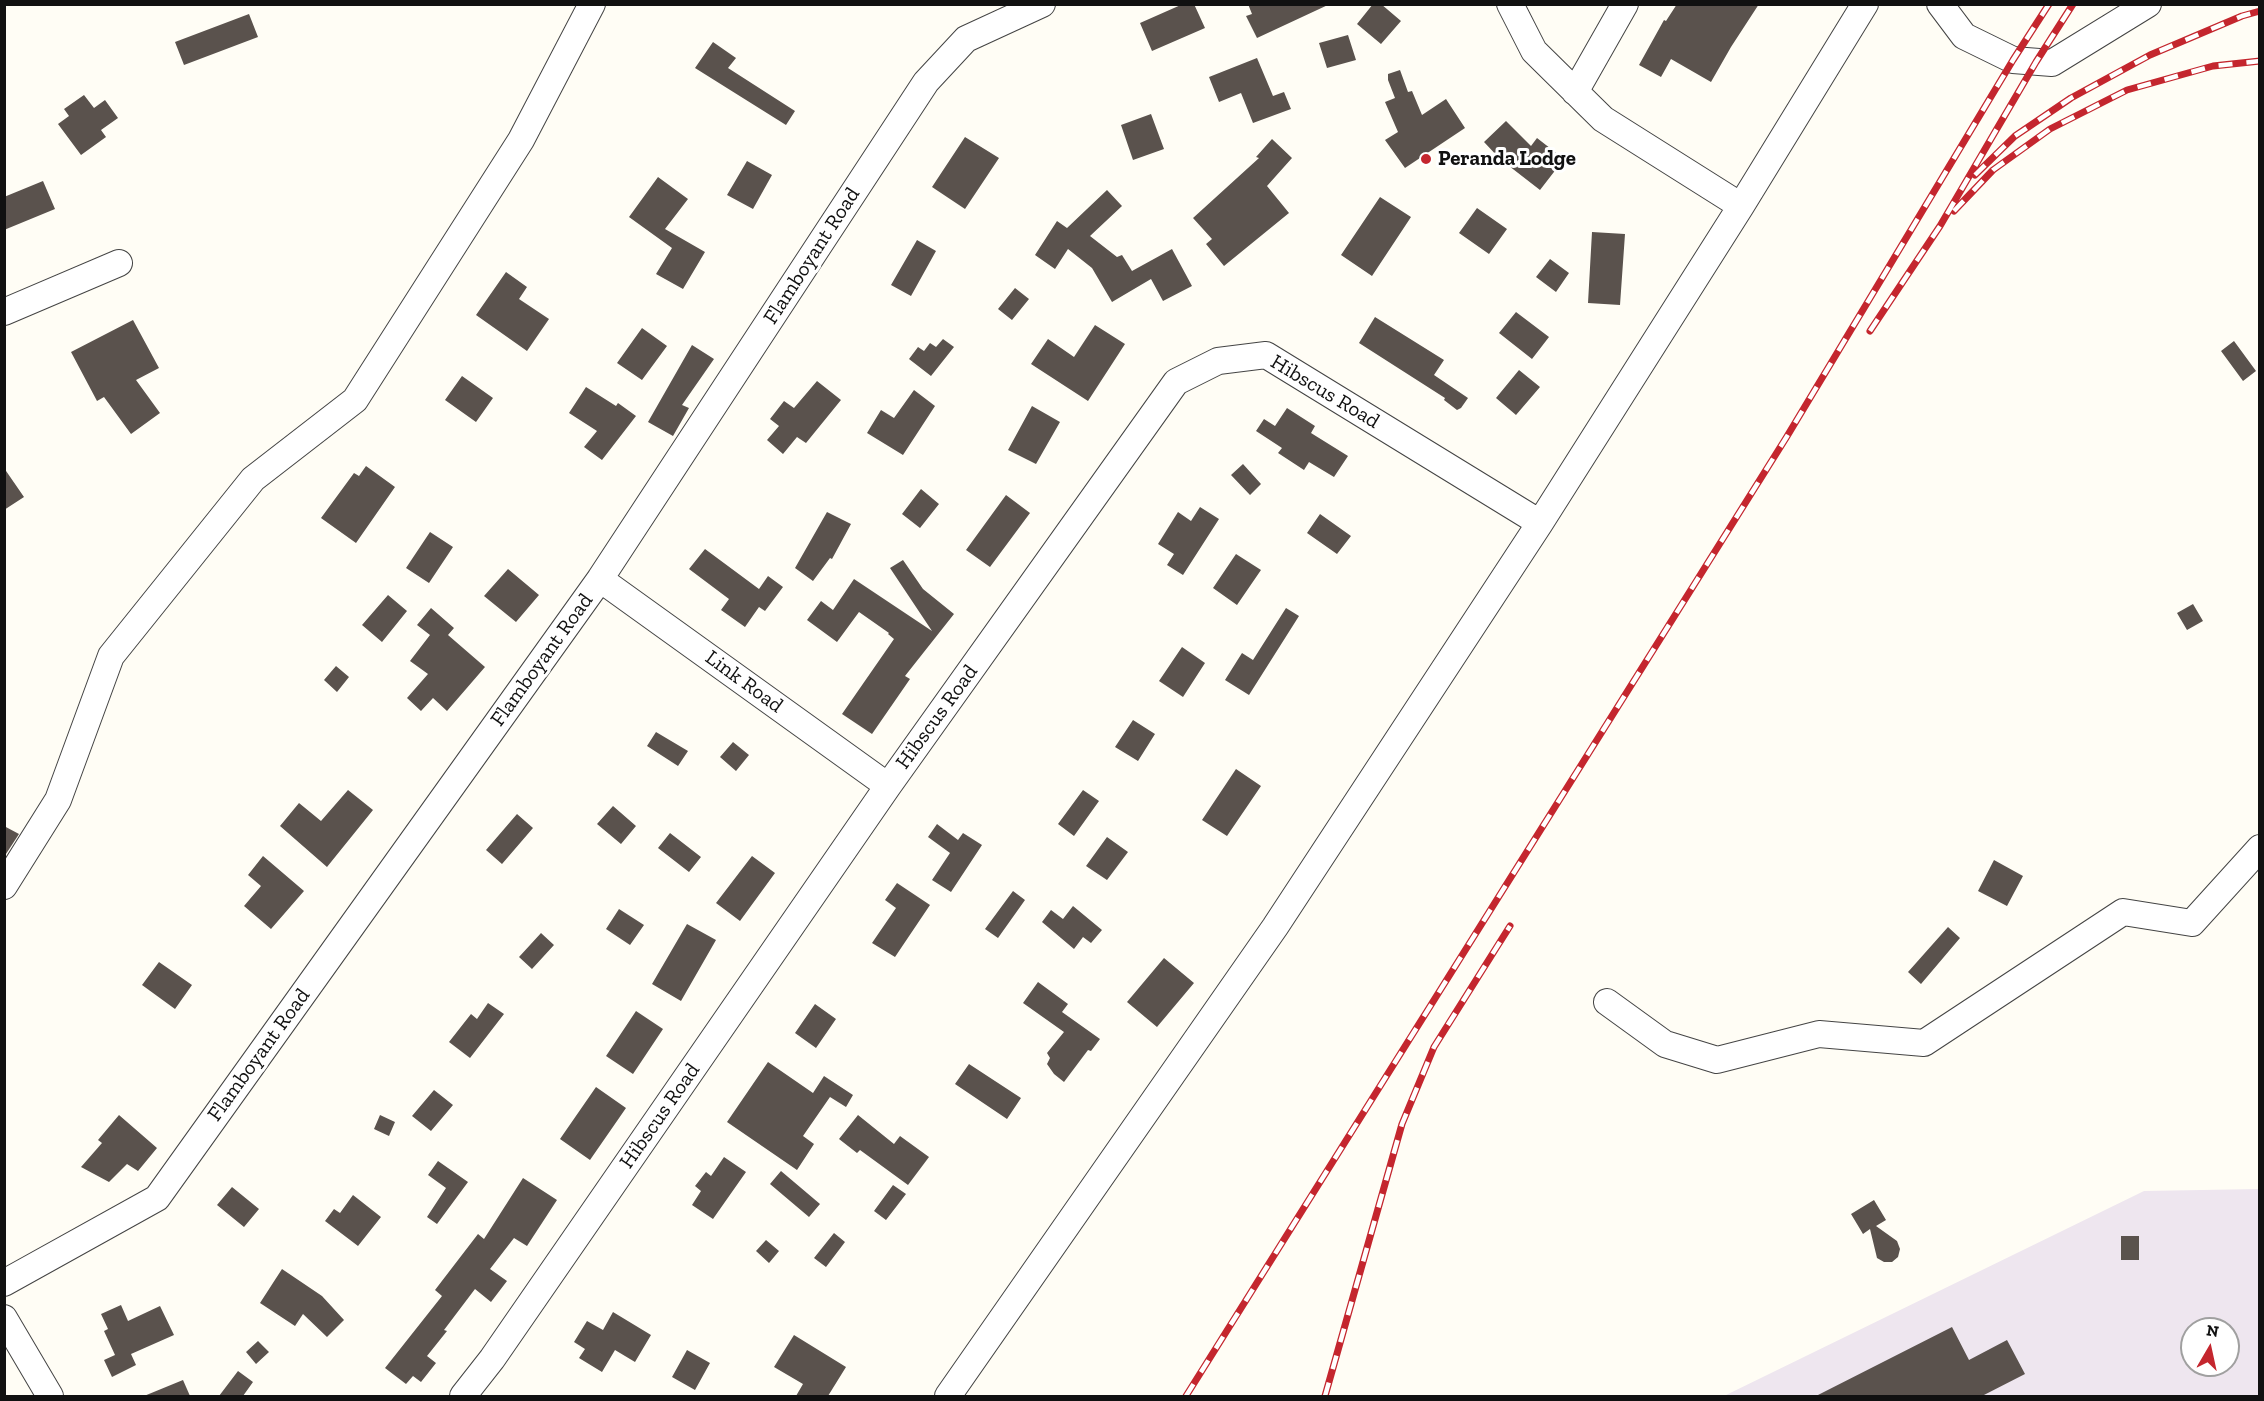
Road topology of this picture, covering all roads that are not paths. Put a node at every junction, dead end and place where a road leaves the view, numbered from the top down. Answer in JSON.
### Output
{"nodes":[{"id":1,"x":592,"y":4,"type":"edge"},
{"id":2,"x":1042,"y":4,"type":"edge"},
{"id":3,"x":1510,"y":4,"type":"edge"},
{"id":4,"x":1625,"y":4,"type":"edge"},
{"id":5,"x":1865,"y":4,"type":"edge"},
{"id":6,"x":1940,"y":4,"type":"edge"},
{"id":7,"x":2112,"y":4,"type":"edge"},
{"id":8,"x":2148,"y":4,"type":"edge"},
{"id":9,"x":2070,"y":53,"type":"junction"},
{"id":10,"x":1575,"y":92,"type":"junction"},
{"id":11,"x":1741,"y":206,"type":"junction"},
{"id":12,"x":119,"y":263,"type":"dead end"},
{"id":13,"x":4,"y":312,"type":"edge"},
{"id":14,"x":1540,"y":523,"type":"junction"},
{"id":15,"x":600,"y":579,"type":"junction"},
{"id":16,"x":888,"y":786,"type":"junction"},
{"id":17,"x":2259,"y":848,"type":"edge"},
{"id":18,"x":4,"y":886,"type":"edge"},
{"id":19,"x":1607,"y":1002,"type":"dead end"},
{"id":20,"x":4,"y":1282,"type":"edge"},
{"id":21,"x":4,"y":1318,"type":"edge"},
{"id":22,"x":50,"y":1396,"type":"edge"},
{"id":23,"x":463,"y":1396,"type":"edge"},
{"id":24,"x":948,"y":1396,"type":"edge"}],
"edges":[{"from":1,"to":18,"type":"street"},
{"from":2,"to":15,"type":"street","name":"Flamboyant Road"},
{"from":3,"to":10,"type":"street"},
{"from":4,"to":10,"type":"street"},
{"from":5,"to":11,"type":"street"},
{"from":6,"to":9,"type":"street"},
{"from":7,"to":9,"type":"street"},
{"from":8,"to":9,"type":"street"},
{"from":10,"to":11,"type":"street"},
{"from":11,"to":14,"type":"street"},
{"from":12,"to":13,"type":"street"},
{"from":14,"to":16,"type":"street","name":"Hibscus Road"},
{"from":14,"to":24,"type":"street"},
{"from":15,"to":16,"type":"street","name":"Link Road"},
{"from":15,"to":20,"type":"street","name":"Flamboyant Road"},
{"from":16,"to":23,"type":"street","name":"Hibscus Road"},
{"from":17,"to":19,"type":"street"},
{"from":21,"to":22,"type":"street"}]}
